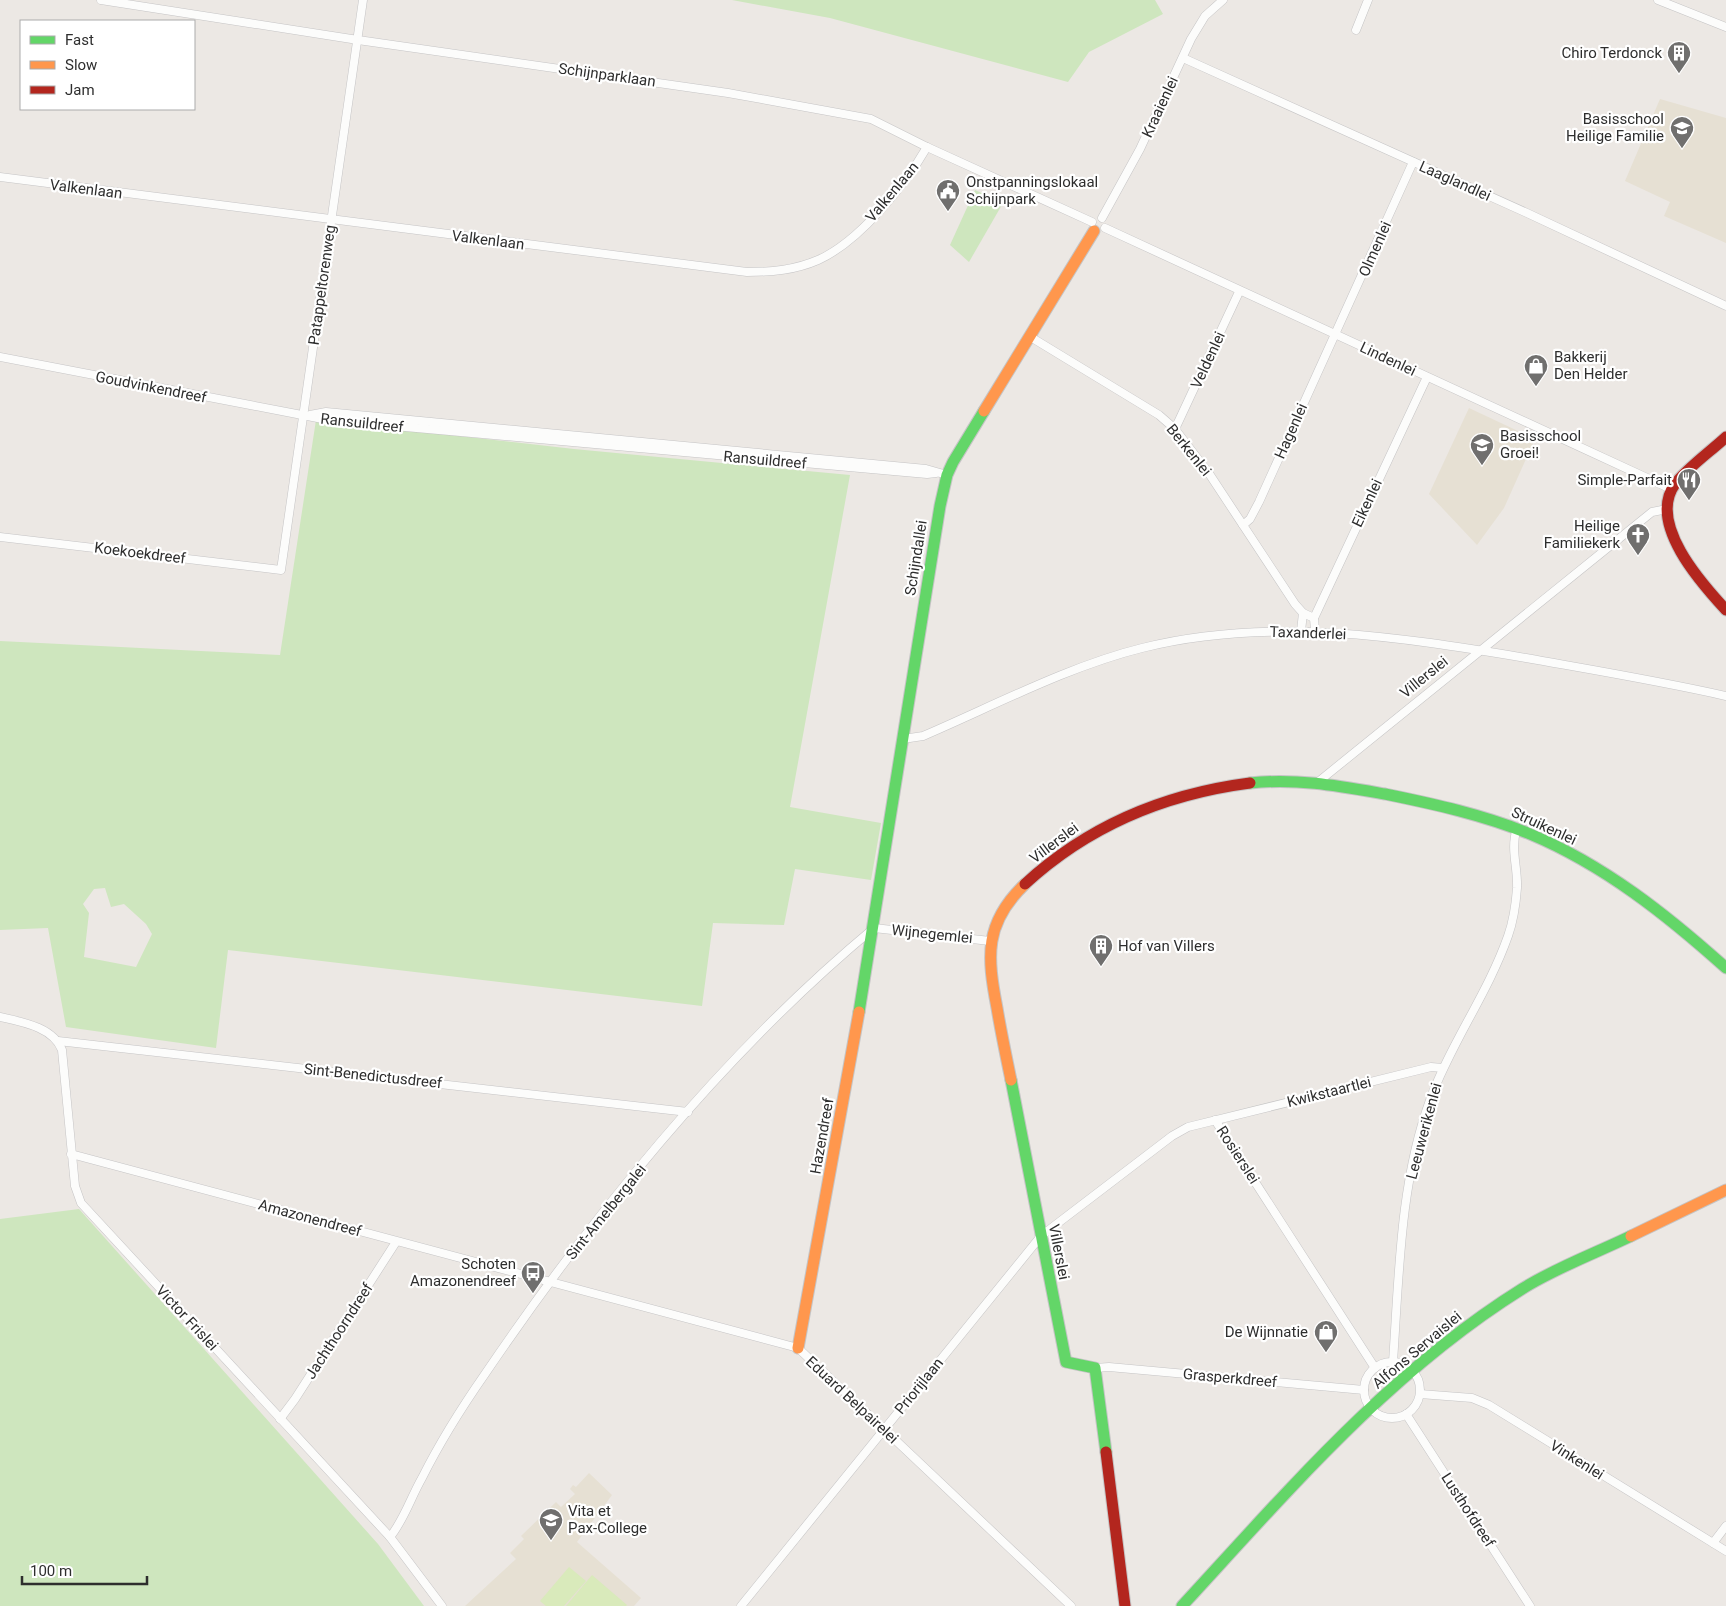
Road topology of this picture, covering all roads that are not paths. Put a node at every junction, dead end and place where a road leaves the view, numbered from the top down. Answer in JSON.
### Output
{"nodes":[{"id":1,"x":101,"y":0,"type":"edge"},
{"id":2,"x":363,"y":0,"type":"edge"},
{"id":3,"x":1223,"y":0,"type":"edge"},
{"id":4,"x":1368,"y":0,"type":"edge"},
{"id":5,"x":1658,"y":0,"type":"edge"},
{"id":6,"x":1726,"y":27,"type":"edge"},
{"id":7,"x":1356,"y":30,"type":"dead end"},
{"id":8,"x":358,"y":40,"type":"junction"},
{"id":9,"x":1183,"y":58,"type":"junction"},
{"id":10,"x":927,"y":147,"type":"junction"},
{"id":11,"x":1414,"y":162,"type":"junction"},
{"id":12,"x":0,"y":177,"type":"edge"},
{"id":13,"x":332,"y":220,"type":"junction"},
{"id":14,"x":1097,"y":227,"type":"junction"},
{"id":15,"x":1239,"y":292,"type":"junction"},
{"id":16,"x":1726,"y":306,"type":"edge"},
{"id":17,"x":1335,"y":335,"type":"junction"},
{"id":18,"x":1029,"y":336,"type":"junction"},
{"id":19,"x":0,"y":357,"type":"edge"},
{"id":20,"x":1427,"y":377,"type":"junction"},
{"id":21,"x":303,"y":416,"type":"junction"},
{"id":22,"x":1175,"y":428,"type":"junction"},
{"id":23,"x":1726,"y":437,"type":"edge"},
{"id":24,"x":941,"y":474,"type":"junction"},
{"id":25,"x":1671,"y":489,"type":"junction"},
{"id":26,"x":1667,"y":509,"type":"junction"},
{"id":27,"x":1243,"y":525,"type":"junction"},
{"id":28,"x":0,"y":537,"type":"edge"},
{"id":29,"x":281,"y":570,"type":"joint"},
{"id":30,"x":1726,"y":610,"type":"edge"},
{"id":31,"x":1302,"y":613,"type":"junction"},
{"id":32,"x":1314,"y":618,"type":"junction"},
{"id":33,"x":1315,"y":631,"type":"junction"},
{"id":34,"x":1301,"y":632,"type":"junction"},
{"id":35,"x":1480,"y":651,"type":"junction"},
{"id":36,"x":1726,"y":696,"type":"edge"},
{"id":37,"x":903,"y":739,"type":"junction"},
{"id":38,"x":1318,"y":782,"type":"junction"},
{"id":39,"x":1517,"y":828,"type":"junction"},
{"id":40,"x":874,"y":928,"type":"junction"},
{"id":41,"x":990,"y":941,"type":"junction"},
{"id":42,"x":1726,"y":968,"type":"edge"},
{"id":43,"x":0,"y":1017,"type":"edge"},
{"id":44,"x":58,"y":1041,"type":"junction"},
{"id":45,"x":1442,"y":1068,"type":"junction"},
{"id":46,"x":688,"y":1112,"type":"junction"},
{"id":47,"x":1215,"y":1120,"type":"junction"},
{"id":48,"x":71,"y":1154,"type":"junction"},
{"id":49,"x":1726,"y":1190,"type":"edge"},
{"id":50,"x":1041,"y":1236,"type":"junction"},
{"id":51,"x":396,"y":1242,"type":"junction"},
{"id":52,"x":550,"y":1282,"type":"junction"},
{"id":53,"x":798,"y":1348,"type":"junction"},
{"id":54,"x":1393,"y":1362,"type":"junction"},
{"id":55,"x":1095,"y":1368,"type":"junction"},
{"id":56,"x":1375,"y":1368,"type":"junction"},
{"id":57,"x":1413,"y":1372,"type":"junction"},
{"id":58,"x":1364,"y":1390,"type":"junction"},
{"id":59,"x":1420,"y":1394,"type":"junction"},
{"id":60,"x":1371,"y":1408,"type":"junction"},
{"id":61,"x":1406,"y":1414,"type":"junction"},
{"id":62,"x":280,"y":1419,"type":"junction"},
{"id":63,"x":884,"y":1430,"type":"junction"},
{"id":64,"x":1726,"y":1526,"type":"edge"},
{"id":65,"x":390,"y":1537,"type":"junction"},
{"id":66,"x":1713,"y":1544,"type":"junction"},
{"id":67,"x":1726,"y":1551,"type":"edge"},
{"id":68,"x":442,"y":1606,"type":"edge"},
{"id":69,"x":741,"y":1606,"type":"edge"},
{"id":70,"x":1071,"y":1606,"type":"edge"},
{"id":71,"x":1125,"y":1606,"type":"edge"},
{"id":72,"x":1182,"y":1606,"type":"edge"},
{"id":73,"x":1530,"y":1606,"type":"edge"}],
"edges":[{"from":1,"to":8,"type":"street","name":"Schijnparklaan"},
{"from":2,"to":8,"type":"street","name":"Patappeltorenweg"},
{"from":3,"to":9,"type":"street","name":"Kraaienlei"},
{"from":4,"to":7,"type":"street"},
{"from":5,"to":6,"type":"street"},
{"from":8,"to":10,"type":"street","name":"Schijnparklaan"},
{"from":8,"to":13,"type":"street","name":"Patappeltorenweg"},
{"from":9,"to":11,"type":"street","name":"Laaglandlei"},
{"from":9,"to":14,"type":"street","name":"Kraaienlei"},
{"from":10,"to":13,"type":"street","name":"Valkenlaan"},
{"from":10,"to":14,"type":"street","name":"Schijnparklaan"},
{"from":11,"to":16,"type":"street","name":"Laaglandlei"},
{"from":11,"to":17,"type":"street","name":"Olmenlei"},
{"from":12,"to":13,"type":"street","name":"Valkenlaan"},
{"from":13,"to":21,"type":"street","name":"Patappeltorenweg"},
{"from":14,"to":15,"type":"street","name":"Lindenlei"},
{"from":14,"to":18,"type":"street","name":"Schijndallei"},
{"from":15,"to":17,"type":"street","name":"Lindenlei"},
{"from":15,"to":22,"type":"street","name":"Veldenlei"},
{"from":17,"to":20,"type":"street","name":"Lindenlei"},
{"from":17,"to":27,"type":"street","name":"Hagenlei"},
{"from":18,"to":22,"type":"street","name":"Berkenlei"},
{"from":18,"to":24,"type":"street","name":"Schijndallei"},
{"from":19,"to":21,"type":"street","name":"Goudvinkendreef"},
{"from":20,"to":25,"type":"street","name":"Lindenlei"},
{"from":20,"to":32,"type":"street","name":"Eikenlei"},
{"from":21,"to":24,"type":"street","name":"Ransuildreef"},
{"from":21,"to":29,"type":"street","name":"Patappeltorenweg"},
{"from":22,"to":27,"type":"street","name":"Berkenlei"},
{"from":23,"to":25,"type":"street"},
{"from":24,"to":37,"type":"street","name":"Schijndallei"},
{"from":25,"to":26,"type":"street"},
{"from":26,"to":30,"type":"street"},
{"from":26,"to":35,"type":"street","name":"Villerslei"},
{"from":27,"to":31,"type":"street","name":"Berkenlei"},
{"from":28,"to":29,"type":"street","name":"Koekoekdreef"},
{"from":31,"to":32,"type":"street"},
{"from":31,"to":34,"type":"street"},
{"from":32,"to":33,"type":"street","name":"Eikenlei"},
{"from":33,"to":34,"type":"street","name":"Taxanderlei"},
{"from":33,"to":35,"type":"street","name":"Taxanderlei"},
{"from":34,"to":37,"type":"street","name":"Taxanderlei"},
{"from":35,"to":36,"type":"street","name":"Taxanderlei"},
{"from":35,"to":38,"type":"street","name":"Villerslei"},
{"from":37,"to":40,"type":"street","name":"Schijndallei"},
{"from":38,"to":39,"type":"street","name":"Struikenlei"},
{"from":38,"to":41,"type":"street","name":"Villerslei"},
{"from":39,"to":42,"type":"street","name":"Struikenlei"},
{"from":39,"to":45,"type":"street","name":"Leeuwerikenlei"},
{"from":40,"to":41,"type":"street","name":"Wijnegemlei"},
{"from":40,"to":46,"type":"street","name":"Sint-Amelbergalei"},
{"from":40,"to":53,"type":"street","name":"Hazendreef"},
{"from":41,"to":50,"type":"street","name":"Villerslei"},
{"from":43,"to":44,"type":"street"},
{"from":44,"to":46,"type":"street","name":"Sint-Benedictusdreef"},
{"from":44,"to":48,"type":"street","name":"Victor Frislei"},
{"from":45,"to":47,"type":"street","name":"Kwikstaartlei"},
{"from":45,"to":54,"type":"street","name":"Leeuwerikenlei"},
{"from":46,"to":52,"type":"street","name":"Sint-Amelbergalei"},
{"from":47,"to":50,"type":"street","name":"Rosierslei"},
{"from":47,"to":56,"type":"street","name":"Rosierslei"},
{"from":48,"to":51,"type":"street","name":"Amazonendreef"},
{"from":48,"to":62,"type":"street","name":"Victor Frislei"},
{"from":49,"to":57,"type":"street","name":"Alfons Servaislei"},
{"from":50,"to":55,"type":"street","name":"Villerslei"},
{"from":50,"to":63,"type":"street","name":"Priorijlaan"},
{"from":51,"to":52,"type":"street","name":"Amazonendreef"},
{"from":51,"to":62,"type":"street","name":"Jachthoorndreef"},
{"from":52,"to":53,"type":"street","name":"Eduard Belpairelei"},
{"from":52,"to":65,"type":"street","name":"Sint-Amelbergalei"},
{"from":53,"to":63,"type":"street","name":"Eduard Belpairelei"},
{"from":54,"to":56,"type":"street"},
{"from":54,"to":57,"type":"street"},
{"from":55,"to":58,"type":"street","name":"Grasperkdreef"},
{"from":55,"to":71,"type":"street"},
{"from":56,"to":58,"type":"street"},
{"from":57,"to":59,"type":"street"},
{"from":57,"to":60,"type":"street","name":"Alfons Servaislei"},
{"from":58,"to":60,"type":"street"},
{"from":59,"to":61,"type":"street"},
{"from":59,"to":66,"type":"street","name":"Vinkenlei"},
{"from":60,"to":61,"type":"street"},
{"from":60,"to":72,"type":"street","name":"Alfons Servaislei"},
{"from":61,"to":73,"type":"street","name":"Lusthofdreef"},
{"from":62,"to":65,"type":"street","name":"Victor Frislei"},
{"from":63,"to":69,"type":"street","name":"Priorijlaan"},
{"from":63,"to":70,"type":"street","name":"Eduard Belpairelei"},
{"from":64,"to":66,"type":"street"},
{"from":65,"to":68,"type":"street","name":"Victor Frislei"},
{"from":66,"to":67,"type":"street","name":"Vinkenlei"}]}
